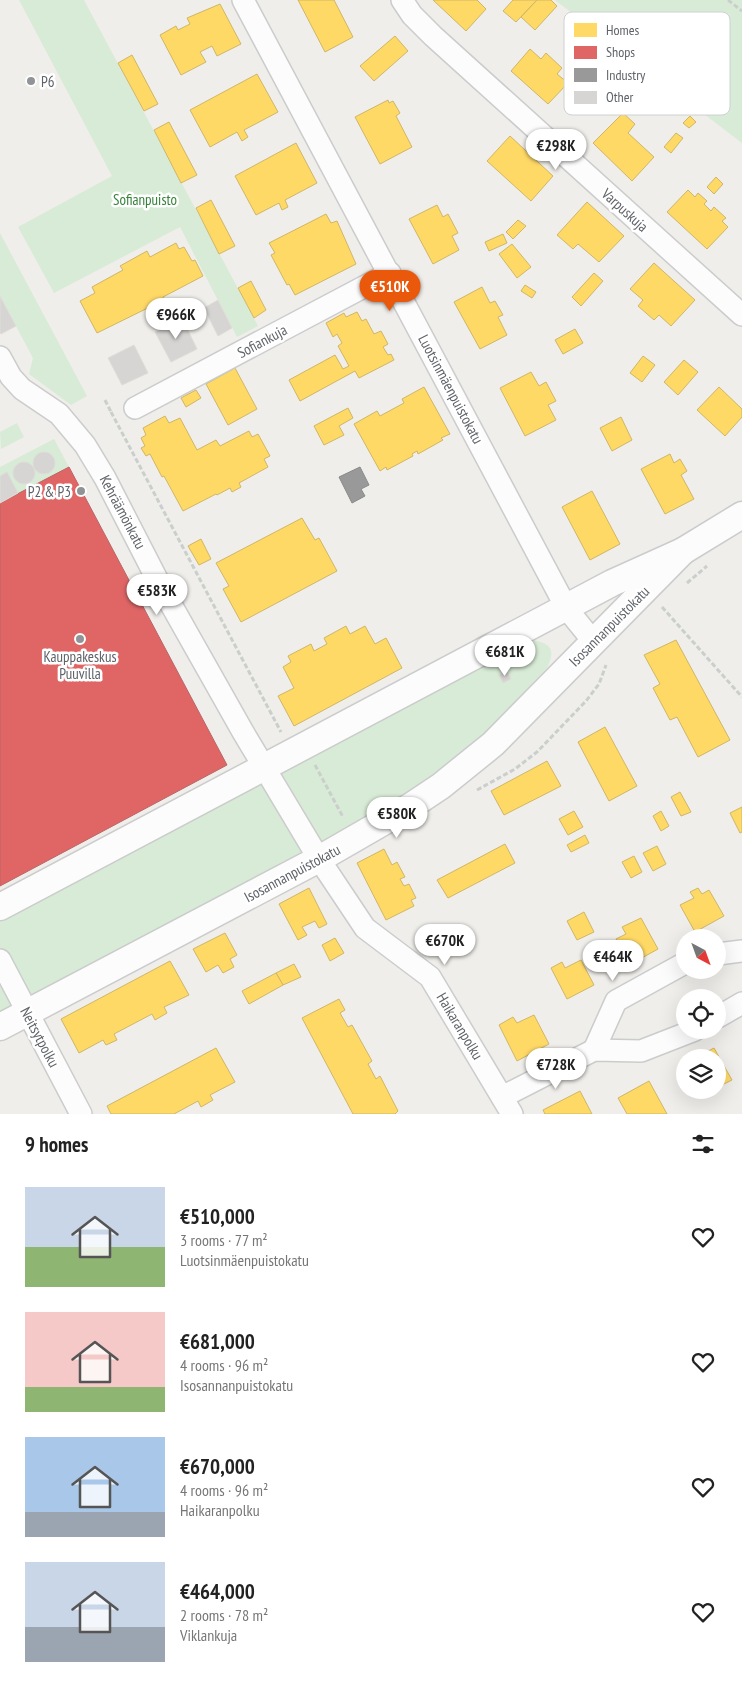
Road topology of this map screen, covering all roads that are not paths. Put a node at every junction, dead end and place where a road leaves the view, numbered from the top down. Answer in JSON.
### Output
{"nodes":[{"id":1,"x":244,"y":0,"type":"edge"},
{"id":2,"x":402,"y":0,"type":"edge"},
{"id":3,"x":390,"y":274,"type":"junction"},
{"id":4,"x":742,"y":315,"type":"edge"},
{"id":5,"x":0,"y":358,"type":"edge"},
{"id":6,"x":135,"y":408,"type":"dead end"},
{"id":7,"x":742,"y":515,"type":"edge"},
{"id":8,"x":683,"y":551,"type":"junction"},
{"id":9,"x":567,"y":608,"type":"junction"},
{"id":10,"x":592,"y":641,"type":"junction"},
{"id":11,"x":265,"y":766,"type":"junction"},
{"id":12,"x":320,"y":859,"type":"junction"},
{"id":13,"x":0,"y":907,"type":"edge"},
{"id":14,"x":742,"y":951,"type":"edge"},
{"id":15,"x":726,"y":953,"type":"edge"},
{"id":16,"x":0,"y":960,"type":"edge"},
{"id":17,"x":676,"y":968,"type":"edge"},
{"id":18,"x":742,"y":1003,"type":"edge"},
{"id":19,"x":27,"y":1012,"type":"junction"},
{"id":20,"x":726,"y":1012,"type":"edge"},
{"id":21,"x":0,"y":1027,"type":"edge"},
{"id":22,"x":676,"y":1037,"type":"edge"},
{"id":23,"x":594,"y":1050,"type":"junction"},
{"id":24,"x":507,"y":1106,"type":"edge"},
{"id":25,"x":81,"y":1114,"type":"edge"}],
"edges":[{"from":1,"to":3,"type":"street","name":"Luotsinmäenpuistokatu"},
{"from":2,"to":4,"type":"street","name":"Varpuskuja"},
{"from":3,"to":6,"type":"street","name":"Sofiankuja"},
{"from":3,"to":9,"type":"street","name":"Luotsinmäenpuistokatu"},
{"from":5,"to":11,"type":"street","name":"Kehräämönkatu"},
{"from":7,"to":8,"type":"street","name":"Isosannanpuistokatu"},
{"from":8,"to":9,"type":"street","name":"Isosannanpuistokatu"},
{"from":8,"to":10,"type":"street","name":"Isosannanpuistokatu"},
{"from":9,"to":10,"type":"street","name":"Luotsinmäenpuistokatu"},
{"from":9,"to":11,"type":"street","name":"Isosannanpuistokatu"},
{"from":10,"to":12,"type":"street","name":"Isosannanpuistokatu"},
{"from":11,"to":12,"type":"street","name":"Kehräämönkatu"},
{"from":11,"to":13,"type":"street","name":"Isosannanpuistokatu"},
{"from":12,"to":19,"type":"street","name":"Isosannanpuistokatu"},
{"from":12,"to":24,"type":"street","name":"Haikaranpolku"},
{"from":14,"to":15,"type":"street"},
{"from":16,"to":19,"type":"street","name":"Neitsytpolku"},
{"from":17,"to":23,"type":"street"},
{"from":18,"to":20,"type":"street"},
{"from":19,"to":21,"type":"street","name":"Isosannanpuistokatu"},
{"from":19,"to":25,"type":"street","name":"Neitsytpolku"},
{"from":22,"to":23,"type":"street"},
{"from":23,"to":24,"type":"street"}]}
